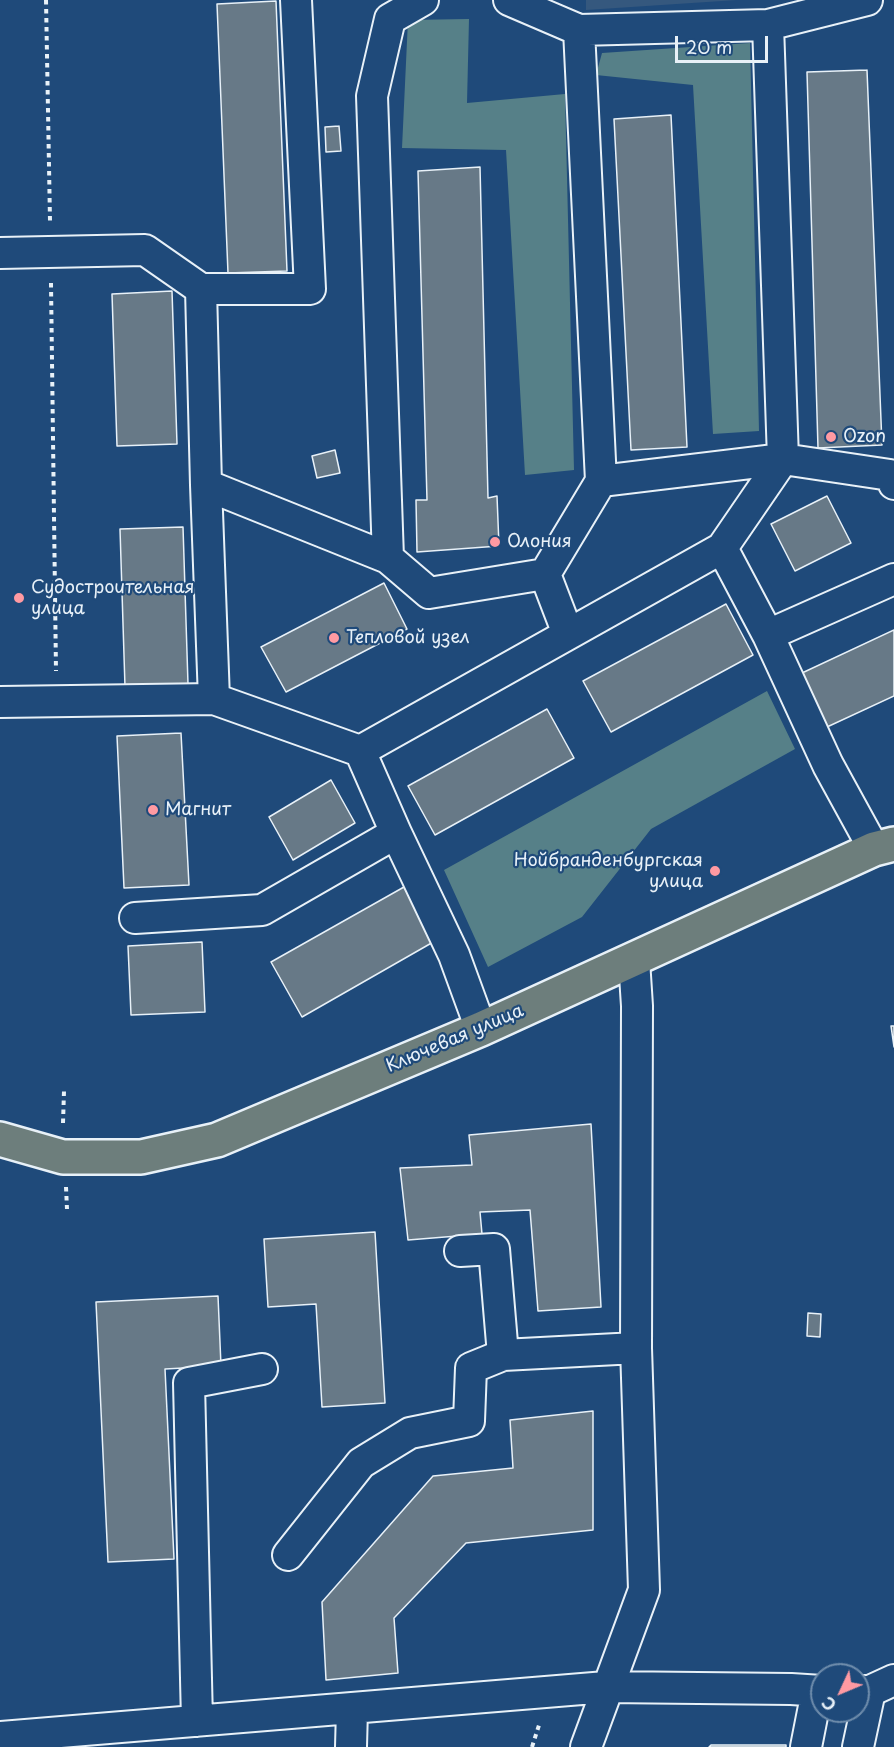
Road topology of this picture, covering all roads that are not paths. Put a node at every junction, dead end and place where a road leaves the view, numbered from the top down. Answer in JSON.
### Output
{"nodes":[{"id":1,"x":296,"y":0,"type":"edge"},
{"id":2,"x":423,"y":0,"type":"edge"},
{"id":3,"x":508,"y":0,"type":"edge"},
{"id":4,"x":867,"y":0,"type":"edge"},
{"id":5,"x":768,"y":25,"type":"junction"},
{"id":6,"x":579,"y":30,"type":"junction"},
{"id":7,"x":0,"y":253,"type":"edge"},
{"id":8,"x":201,"y":289,"type":"junction"},
{"id":9,"x":783,"y":459,"type":"junction"},
{"id":10,"x":601,"y":480,"type":"junction"},
{"id":11,"x":894,"y":484,"type":"edge"},
{"id":12,"x":206,"y":485,"type":"junction"},
{"id":13,"x":722,"y":548,"type":"junction"},
{"id":14,"x":388,"y":558,"type":"junction"},
{"id":15,"x":545,"y":574,"type":"junction"},
{"id":16,"x":894,"y":579,"type":"edge"},
{"id":17,"x":568,"y":634,"type":"junction"},
{"id":18,"x":768,"y":635,"type":"junction"},
{"id":19,"x":214,"y":699,"type":"junction"},
{"id":20,"x":0,"y":702,"type":"edge"},
{"id":21,"x":360,"y":751,"type":"junction"},
{"id":22,"x":396,"y":833,"type":"junction"},
{"id":23,"x":884,"y":847,"type":"edge"},
{"id":24,"x":135,"y":918,"type":"dead end"},
{"id":25,"x":634,"y":960,"type":"junction"},
{"id":26,"x":481,"y":1029,"type":"junction"},
{"id":27,"x":0,"y":1139,"type":"edge"},
{"id":28,"x":460,"y":1251,"type":"dead end"},
{"id":29,"x":636,"y":1348,"type":"junction"},
{"id":30,"x":504,"y":1355,"type":"junction"},
{"id":31,"x":262,"y":1369,"type":"dead end"},
{"id":32,"x":288,"y":1555,"type":"dead end"},
{"id":33,"x":606,"y":1687,"type":"junction"},
{"id":34,"x":874,"y":1687,"type":"edge"},
{"id":35,"x":810,"y":1691,"type":"edge"},
{"id":36,"x":352,"y":1708,"type":"junction"},
{"id":37,"x":197,"y":1721,"type":"junction"},
{"id":38,"x":812,"y":1723,"type":"edge"},
{"id":39,"x":0,"y":1737,"type":"edge"},
{"id":40,"x":351,"y":1747,"type":"edge"},
{"id":41,"x":586,"y":1747,"type":"edge"},
{"id":42,"x":806,"y":1747,"type":"edge"},
{"id":43,"x":858,"y":1747,"type":"edge"}],
"edges":[{"from":1,"to":8,"type":"lane"},
{"from":2,"to":14,"type":"lane"},
{"from":3,"to":6,"type":"lane"},
{"from":4,"to":5,"type":"lane"},
{"from":5,"to":6,"type":"lane"},
{"from":5,"to":9,"type":"lane"},
{"from":6,"to":10,"type":"lane"},
{"from":7,"to":8,"type":"lane"},
{"from":8,"to":12,"type":"lane"},
{"from":9,"to":10,"type":"lane"},
{"from":9,"to":11,"type":"lane"},
{"from":9,"to":13,"type":"lane"},
{"from":10,"to":15,"type":"lane"},
{"from":12,"to":14,"type":"lane"},
{"from":12,"to":19,"type":"lane"},
{"from":13,"to":17,"type":"lane"},
{"from":13,"to":18,"type":"lane"},
{"from":14,"to":15,"type":"lane"},
{"from":15,"to":17,"type":"lane"},
{"from":16,"to":18,"type":"lane"},
{"from":17,"to":21,"type":"lane"},
{"from":18,"to":23,"type":"lane"},
{"from":19,"to":20,"type":"lane"},
{"from":19,"to":21,"type":"lane"},
{"from":21,"to":22,"type":"lane"},
{"from":22,"to":24,"type":"lane"},
{"from":22,"to":26,"type":"lane"},
{"from":23,"to":25,"type":"main road","name":"Ключевая улица"},
{"from":25,"to":26,"type":"main road","name":"Ключевая улица"},
{"from":25,"to":29,"type":"lane"},
{"from":26,"to":27,"type":"main road","name":"Ключевая улица"},
{"from":28,"to":30,"type":"lane"},
{"from":29,"to":30,"type":"lane"},
{"from":29,"to":33,"type":"lane"},
{"from":30,"to":32,"type":"lane"},
{"from":31,"to":37,"type":"lane"},
{"from":33,"to":35,"type":"lane"},
{"from":33,"to":36,"type":"lane"},
{"from":33,"to":41,"type":"lane"},
{"from":34,"to":43,"type":"lane"},
{"from":36,"to":37,"type":"lane"},
{"from":36,"to":40,"type":"lane"},
{"from":37,"to":39,"type":"lane"},
{"from":38,"to":42,"type":"lane"}]}
